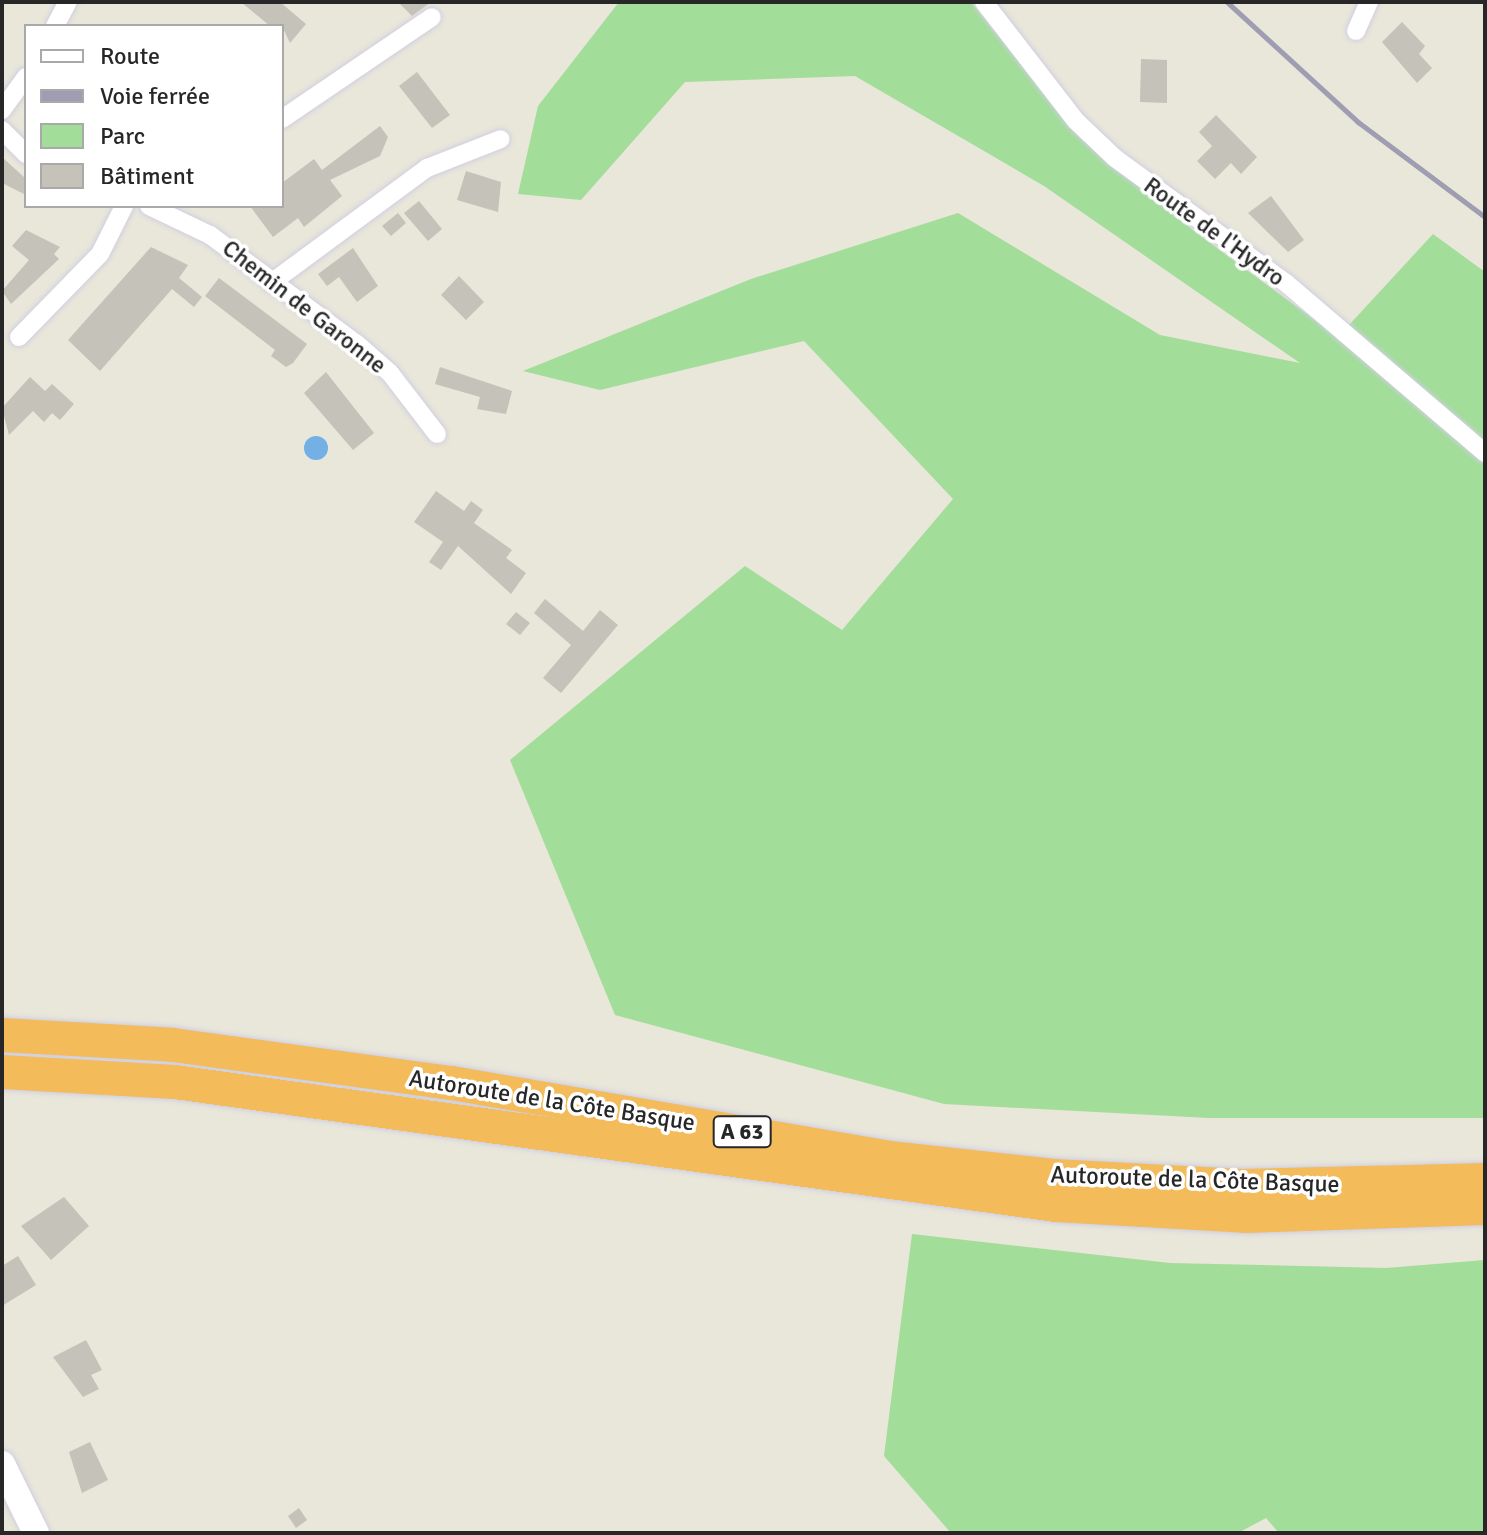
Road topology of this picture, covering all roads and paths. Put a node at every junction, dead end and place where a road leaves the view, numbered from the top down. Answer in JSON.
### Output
{"nodes":[{"id":1,"x":68,"y":2,"type":"edge"},
{"id":2,"x":984,"y":2,"type":"edge"},
{"id":3,"x":1369,"y":2,"type":"edge"},
{"id":4,"x":432,"y":17,"type":"dead end"},
{"id":5,"x":56,"y":24,"type":"edge"},
{"id":6,"x":1356,"y":31,"type":"dead end"},
{"id":7,"x":24,"y":80,"type":"edge"},
{"id":8,"x":2,"y":110,"type":"edge"},
{"id":9,"x":284,"y":118,"type":"edge"},
{"id":10,"x":2,"y":130,"type":"edge"},
{"id":11,"x":501,"y":139,"type":"dead end"},
{"id":12,"x":24,"y":152,"type":"edge"},
{"id":13,"x":123,"y":208,"type":"edge"},
{"id":14,"x":153,"y":208,"type":"edge"},
{"id":15,"x":271,"y":283,"type":"junction"},
{"id":16,"x":19,"y":337,"type":"dead end"},
{"id":17,"x":437,"y":434,"type":"dead end"},
{"id":18,"x":1485,"y":453,"type":"edge"},
{"id":19,"x":2,"y":1035,"type":"edge"},
{"id":20,"x":2,"y":1072,"type":"edge"},
{"id":21,"x":1485,"y":1180,"type":"edge"},
{"id":22,"x":1485,"y":1208,"type":"edge"},
{"id":23,"x":2,"y":1464,"type":"edge"},
{"id":24,"x":36,"y":1533,"type":"edge"}],
"edges":[{"from":1,"to":5,"type":"street"},
{"from":2,"to":18,"type":"street","name":"Route de l'Hydro"},
{"from":3,"to":6,"type":"street"},
{"from":4,"to":9,"type":"street"},
{"from":7,"to":8,"type":"street"},
{"from":10,"to":12,"type":"street"},
{"from":11,"to":15,"type":"street"},
{"from":13,"to":16,"type":"street"},
{"from":14,"to":15,"type":"street","name":"Chemin de Garonne"},
{"from":15,"to":17,"type":"street","name":"Chemin de Garonne"},
{"from":19,"to":21,"type":"highway","name":"Autoroute de la Côte Basque","number":"A 63"},
{"from":20,"to":22,"type":"highway","name":"Autoroute de la Côte Basque","number":"A 63"},
{"from":23,"to":24,"type":"street"}]}
